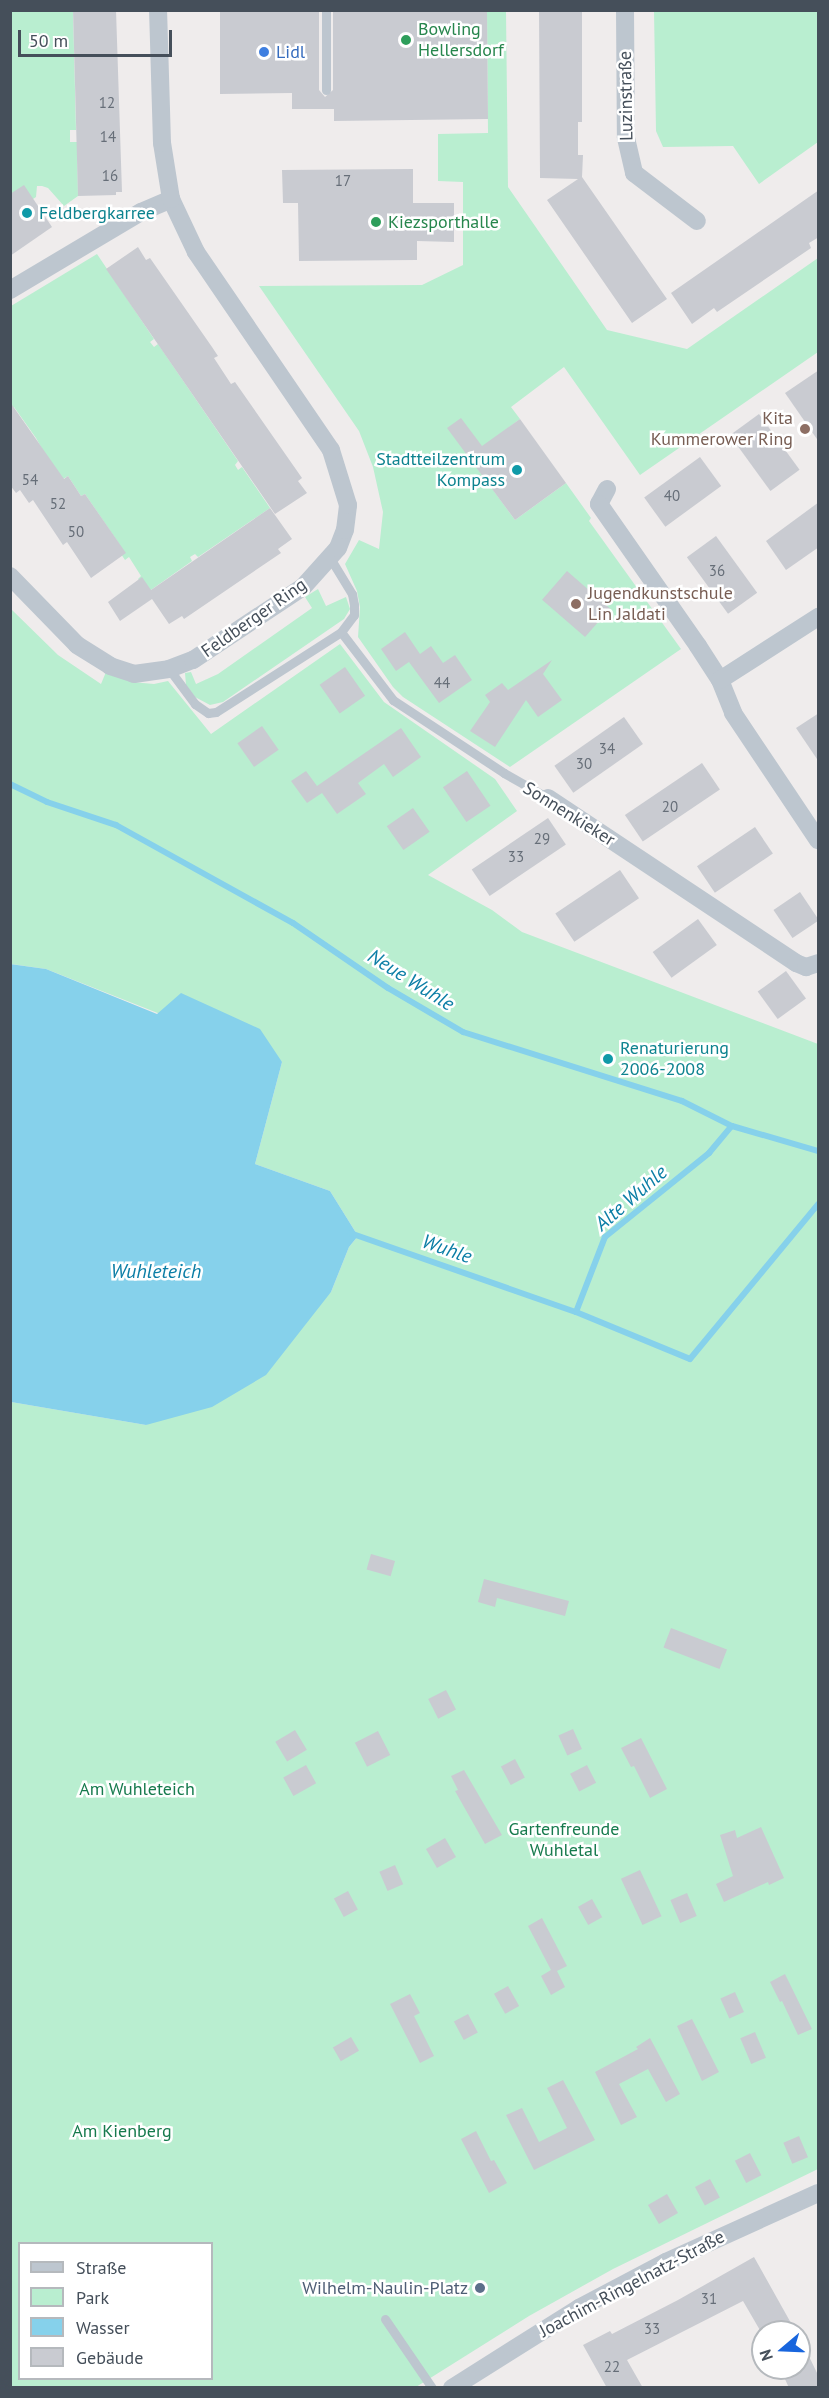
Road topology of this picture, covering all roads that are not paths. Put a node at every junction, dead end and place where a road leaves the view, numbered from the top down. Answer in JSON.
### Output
{"nodes":[{"id":1,"x":158,"y":10,"type":"edge"},
{"id":2,"x":326,"y":10,"type":"edge"},
{"id":3,"x":625,"y":10,"type":"edge"},
{"id":4,"x":326,"y":90,"type":"dead end"},
{"id":5,"x":171,"y":199,"type":"junction"},
{"id":6,"x":697,"y":221,"type":"dead end"},
{"id":7,"x":10,"y":290,"type":"edge"},
{"id":8,"x":607,"y":489,"type":"dead end"},
{"id":9,"x":330,"y":558,"type":"junction"},
{"id":10,"x":10,"y":576,"type":"edge"},
{"id":11,"x":819,"y":618,"type":"edge"},
{"id":12,"x":341,"y":632,"type":"junction"},
{"id":13,"x":169,"y":669,"type":"junction"},
{"id":14,"x":720,"y":680,"type":"junction"},
{"id":15,"x":548,"y":798,"type":"joint"},
{"id":16,"x":819,"y":840,"type":"edge"},
{"id":17,"x":819,"y":963,"type":"edge"},
{"id":18,"x":819,"y":2193,"type":"edge"},
{"id":19,"x":385,"y":2319,"type":"dead end"},
{"id":20,"x":432,"y":2388,"type":"edge"},
{"id":21,"x":452,"y":2388,"type":"edge"}],
"edges":[{"from":1,"to":5,"type":"street","name":"Feldberger Ring"},
{"from":2,"to":4,"type":"lane"},
{"from":3,"to":6,"type":"street","name":"Luzinstraße"},
{"from":5,"to":7,"type":"street"},
{"from":5,"to":9,"type":"street","name":"Feldberger Ring"},
{"from":8,"to":14,"type":"street"},
{"from":9,"to":12,"type":"lane"},
{"from":9,"to":13,"type":"street","name":"Feldberger Ring"},
{"from":10,"to":13,"type":"street","name":"Feldberger Ring"},
{"from":11,"to":14,"type":"street"},
{"from":12,"to":13,"type":"lane"},
{"from":12,"to":15,"type":"lane","name":"Sonnenkieker"},
{"from":14,"to":16,"type":"street"},
{"from":15,"to":17,"type":"street","name":"Sonnenkieker"},
{"from":18,"to":21,"type":"street","name":"Joachim-Ringelnatz-Straße"},
{"from":19,"to":20,"type":"lane"}]}
